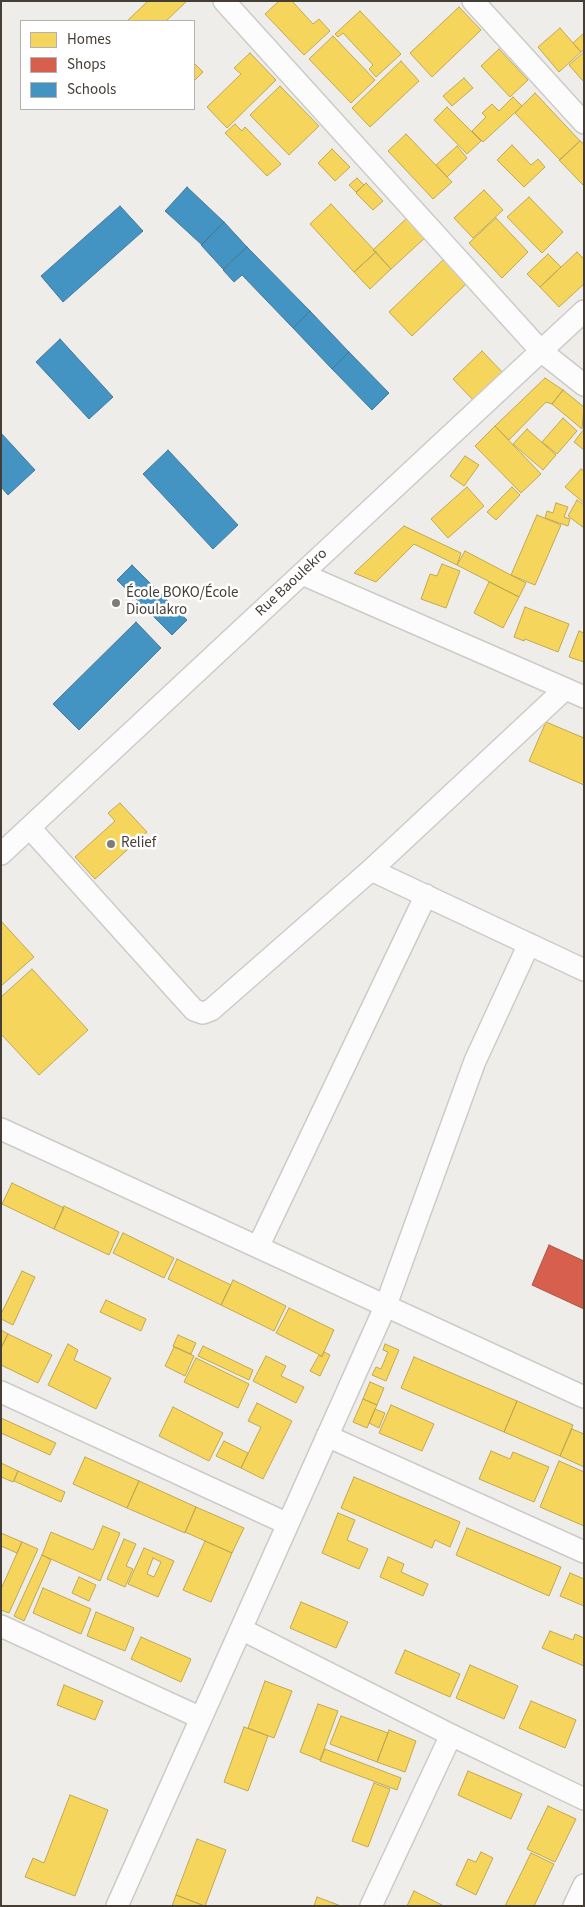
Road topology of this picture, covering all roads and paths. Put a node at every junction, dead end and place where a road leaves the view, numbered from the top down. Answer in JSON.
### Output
{"nodes":[{"id":1,"x":224,"y":1,"type":"edge"},
{"id":2,"x":473,"y":1,"type":"edge"},
{"id":3,"x":584,"y":123,"type":"edge"},
{"id":4,"x":584,"y":312,"type":"edge"},
{"id":5,"x":541,"y":351,"type":"junction"},
{"id":6,"x":584,"y":386,"type":"edge"},
{"id":7,"x":302,"y":574,"type":"junction"},
{"id":8,"x":574,"y":693,"type":"edge"},
{"id":9,"x":30,"y":828,"type":"junction"},
{"id":10,"x":1,"y":854,"type":"edge"},
{"id":11,"x":371,"y":870,"type":"junction"},
{"id":12,"x":426,"y":895,"type":"junction"},
{"id":13,"x":529,"y":944,"type":"junction"},
{"id":14,"x":584,"y":970,"type":"edge"},
{"id":15,"x":1,"y":1129,"type":"edge"},
{"id":16,"x":258,"y":1247,"type":"junction"},
{"id":17,"x":386,"y":1305,"type":"junction"},
{"id":18,"x":1,"y":1392,"type":"edge"},
{"id":19,"x":584,"y":1397,"type":"edge"},
{"id":20,"x":327,"y":1436,"type":"junction"},
{"id":21,"x":288,"y":1524,"type":"junction"},
{"id":22,"x":584,"y":1552,"type":"edge"},
{"id":23,"x":1,"y":1626,"type":"edge"},
{"id":24,"x":241,"y":1629,"type":"junction"},
{"id":25,"x":201,"y":1718,"type":"junction"},
{"id":26,"x":451,"y":1735,"type":"junction"},
{"id":27,"x":584,"y":1799,"type":"edge"},
{"id":28,"x":584,"y":1886,"type":"edge"},
{"id":29,"x":117,"y":1906,"type":"edge"},
{"id":30,"x":371,"y":1906,"type":"edge"},
{"id":31,"x":574,"y":1906,"type":"edge"}],
"edges":[{"from":1,"to":5,"type":"street"},
{"from":2,"to":3,"type":"street"},
{"from":4,"to":5,"type":"street","name":"Rue Baoulekro"},
{"from":5,"to":6,"type":"street"},
{"from":5,"to":7,"type":"street","name":"Rue Baoulekro"},
{"from":7,"to":8,"type":"street"},
{"from":7,"to":9,"type":"street","name":"Rue Baoulekro"},
{"from":8,"to":11,"type":"street"},
{"from":9,"to":10,"type":"street","name":"Rue Baoulekro"},
{"from":9,"to":11,"type":"street"},
{"from":11,"to":12,"type":"street"},
{"from":12,"to":13,"type":"street"},
{"from":12,"to":16,"type":"street"},
{"from":13,"to":14,"type":"street"},
{"from":13,"to":17,"type":"street"},
{"from":15,"to":16,"type":"street"},
{"from":16,"to":17,"type":"street"},
{"from":17,"to":19,"type":"street"},
{"from":17,"to":20,"type":"street"},
{"from":18,"to":21,"type":"street"},
{"from":20,"to":21,"type":"street"},
{"from":20,"to":22,"type":"street"},
{"from":21,"to":24,"type":"street"},
{"from":23,"to":25,"type":"street"},
{"from":24,"to":25,"type":"street"},
{"from":24,"to":26,"type":"street"},
{"from":25,"to":29,"type":"street"},
{"from":26,"to":27,"type":"street"},
{"from":26,"to":30,"type":"street"},
{"from":28,"to":31,"type":"street"}]}
